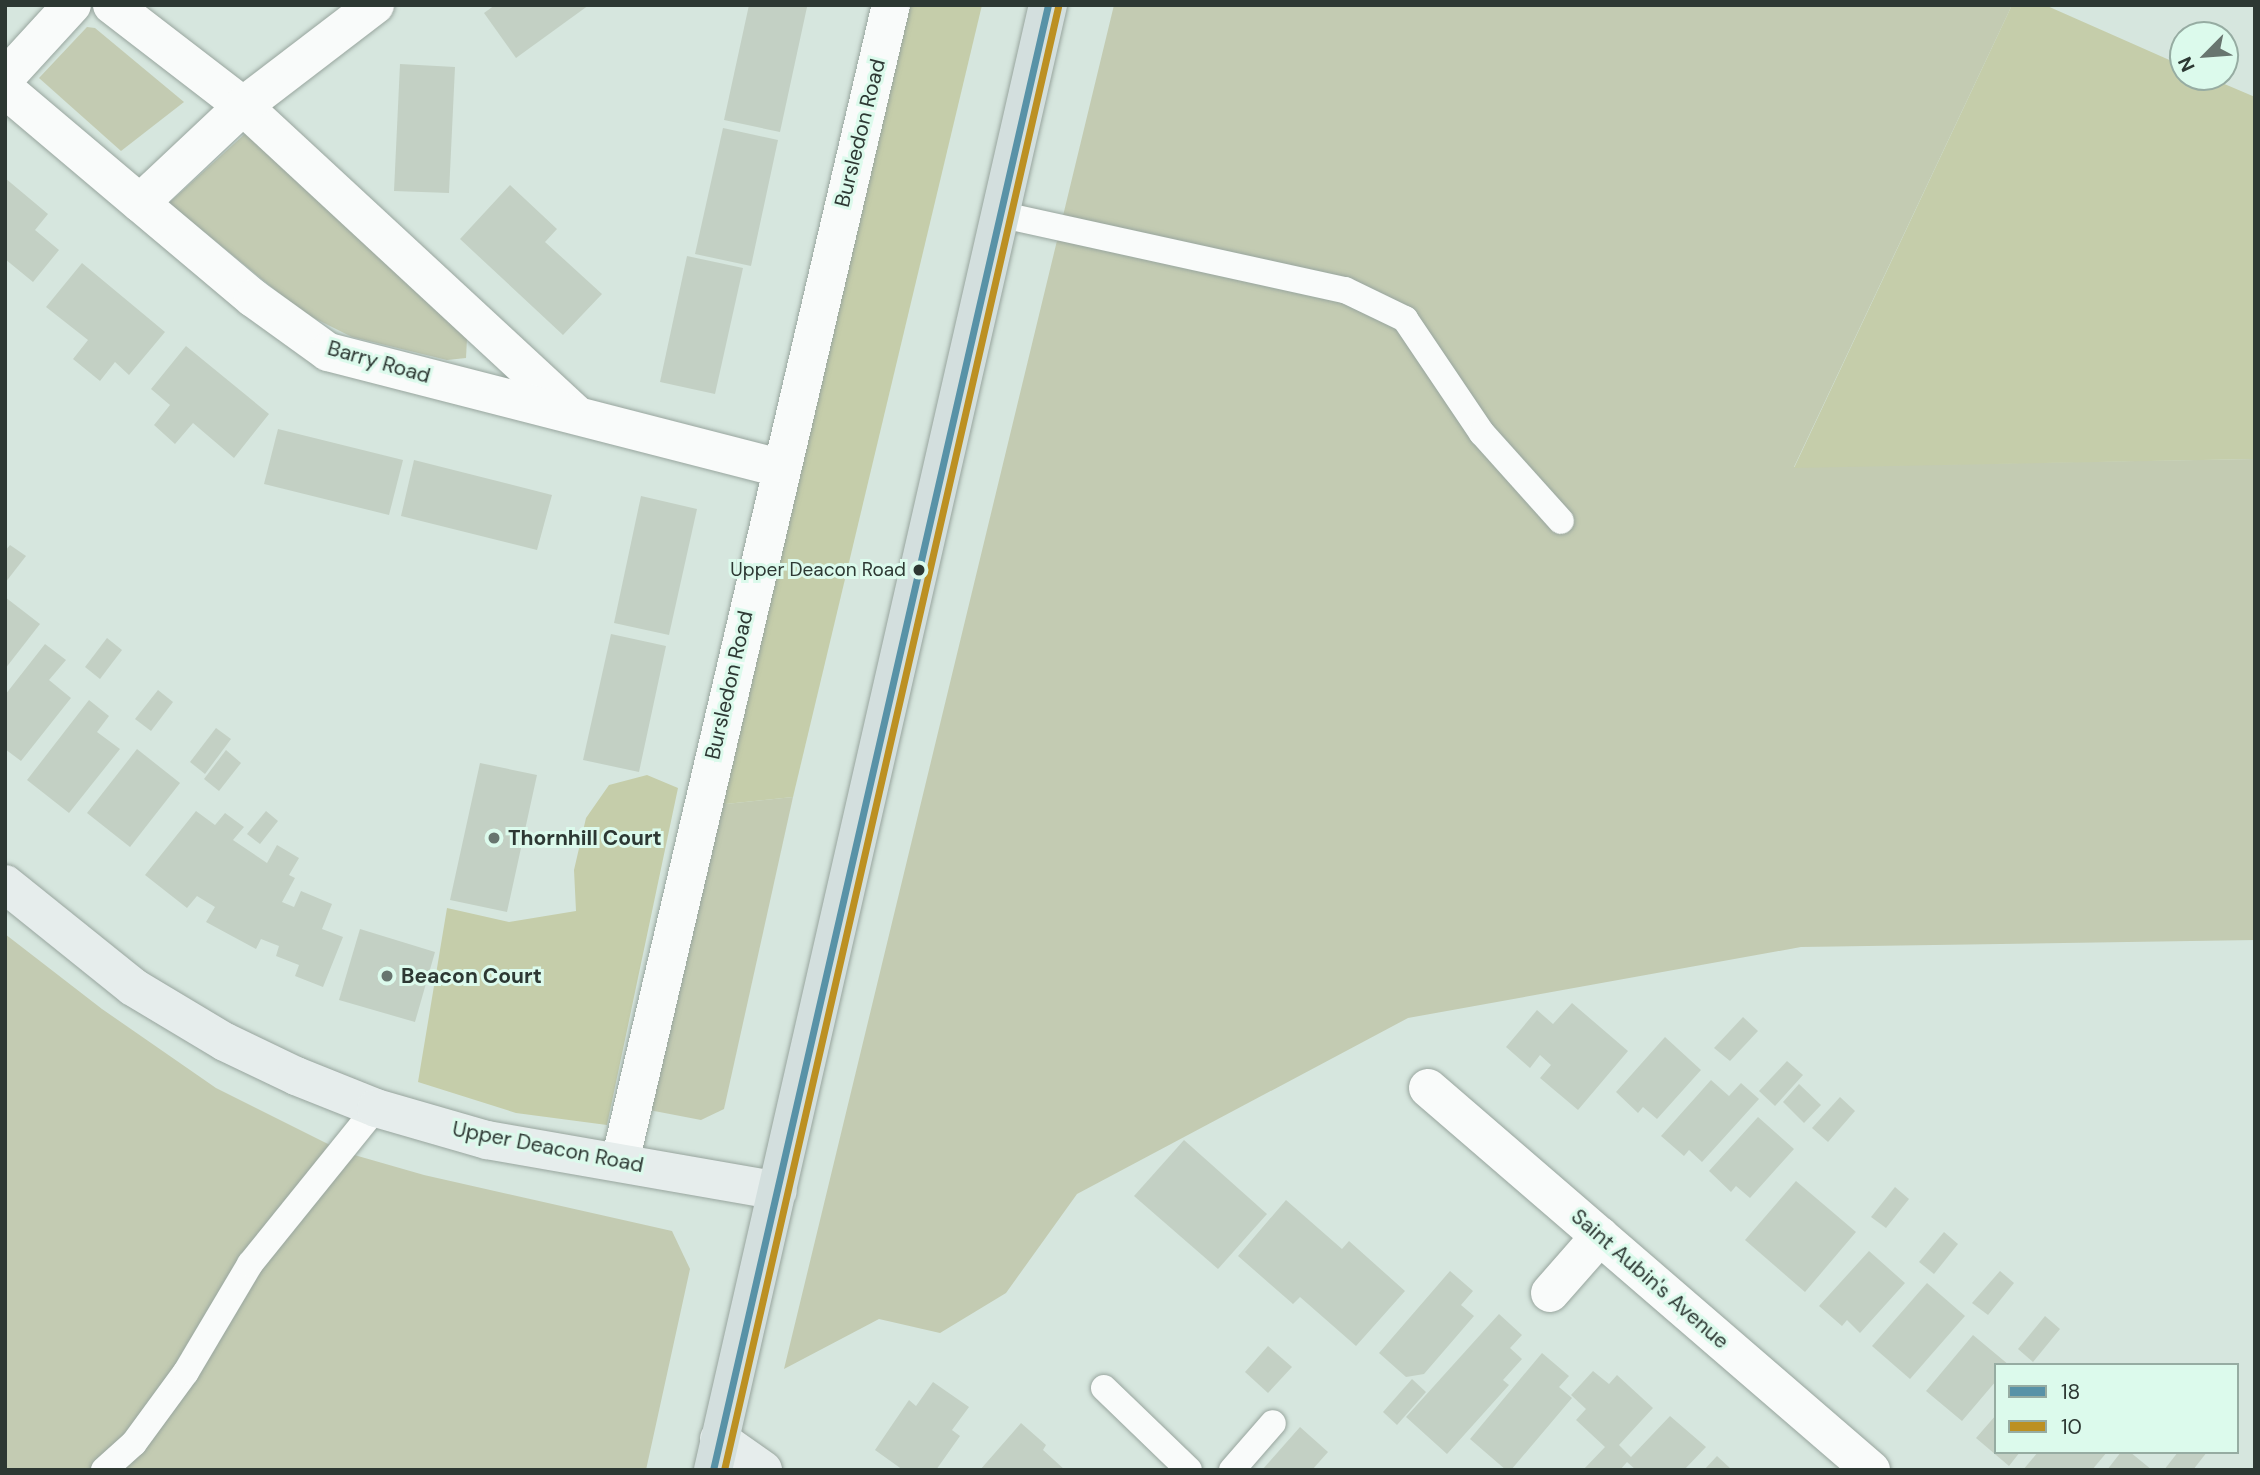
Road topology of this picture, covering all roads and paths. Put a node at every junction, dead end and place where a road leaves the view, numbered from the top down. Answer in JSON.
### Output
{"nodes":[{"id":1,"x":72,"y":5,"type":"edge"},
{"id":2,"x":112,"y":5,"type":"edge"},
{"id":3,"x":375,"y":5,"type":"edge"},
{"id":4,"x":891,"y":5,"type":"edge"},
{"id":5,"x":1048,"y":5,"type":"edge"},
{"id":6,"x":5,"y":78,"type":"edge"},
{"id":7,"x":5,"y":89,"type":"edge"},
{"id":8,"x":243,"y":106,"type":"junction"},
{"id":9,"x":140,"y":203,"type":"junction"},
{"id":10,"x":1003,"y":215,"type":"junction"},
{"id":11,"x":579,"y":416,"type":"junction"},
{"id":12,"x":779,"y":468,"type":"junction"},
{"id":13,"x":1561,"y":521,"type":"dead end"},
{"id":14,"x":5,"y":884,"type":"edge"},
{"id":15,"x":1429,"y":1088,"type":"dead end"},
{"id":16,"x":376,"y":1108,"type":"junction"},
{"id":17,"x":620,"y":1162,"type":"junction"},
{"id":18,"x":778,"y":1191,"type":"junction"},
{"id":19,"x":1600,"y":1236,"type":"junction"},
{"id":20,"x":1550,"y":1293,"type":"dead end"},
{"id":21,"x":1104,"y":1388,"type":"dead end"},
{"id":22,"x":1273,"y":1423,"type":"dead end"},
{"id":23,"x":716,"y":1455,"type":"edge"},
{"id":24,"x":104,"y":1470,"type":"edge"},
{"id":25,"x":763,"y":1470,"type":"edge"},
{"id":26,"x":1189,"y":1470,"type":"edge"},
{"id":27,"x":1232,"y":1470,"type":"edge"},
{"id":28,"x":1871,"y":1470,"type":"edge"}],
"edges":[{"from":1,"to":6,"type":"street"},
{"from":2,"to":8,"type":"street","name":"Barry Road"},
{"from":3,"to":8,"type":"street"},
{"from":4,"to":12,"type":"street","name":"Bursledon Road"},
{"from":5,"to":10,"type":"main road"},
{"from":7,"to":9,"type":"street","name":"Barry Road"},
{"from":8,"to":9,"type":"street"},
{"from":8,"to":11,"type":"street","name":"Barry Road"},
{"from":9,"to":11,"type":"street","name":"Barry Road"},
{"from":10,"to":13,"type":"lane"},
{"from":10,"to":18,"type":"main road"},
{"from":11,"to":12,"type":"street","name":"Barry Road"},
{"from":12,"to":17,"type":"street","name":"Bursledon Road"},
{"from":14,"to":16,"type":"street","name":"Upper Deacon Road"},
{"from":15,"to":19,"type":"street","name":"Saint Aubin's Avenue"},
{"from":16,"to":17,"type":"street","name":"Upper Deacon Road"},
{"from":16,"to":24,"type":"lane"},
{"from":17,"to":18,"type":"street","name":"Upper Deacon Road"},
{"from":18,"to":23,"type":"main road"},
{"from":19,"to":20,"type":"street"},
{"from":19,"to":28,"type":"street","name":"Saint Aubin's Avenue"},
{"from":21,"to":26,"type":"lane"},
{"from":22,"to":27,"type":"lane"},
{"from":23,"to":25,"type":"street"}]}
